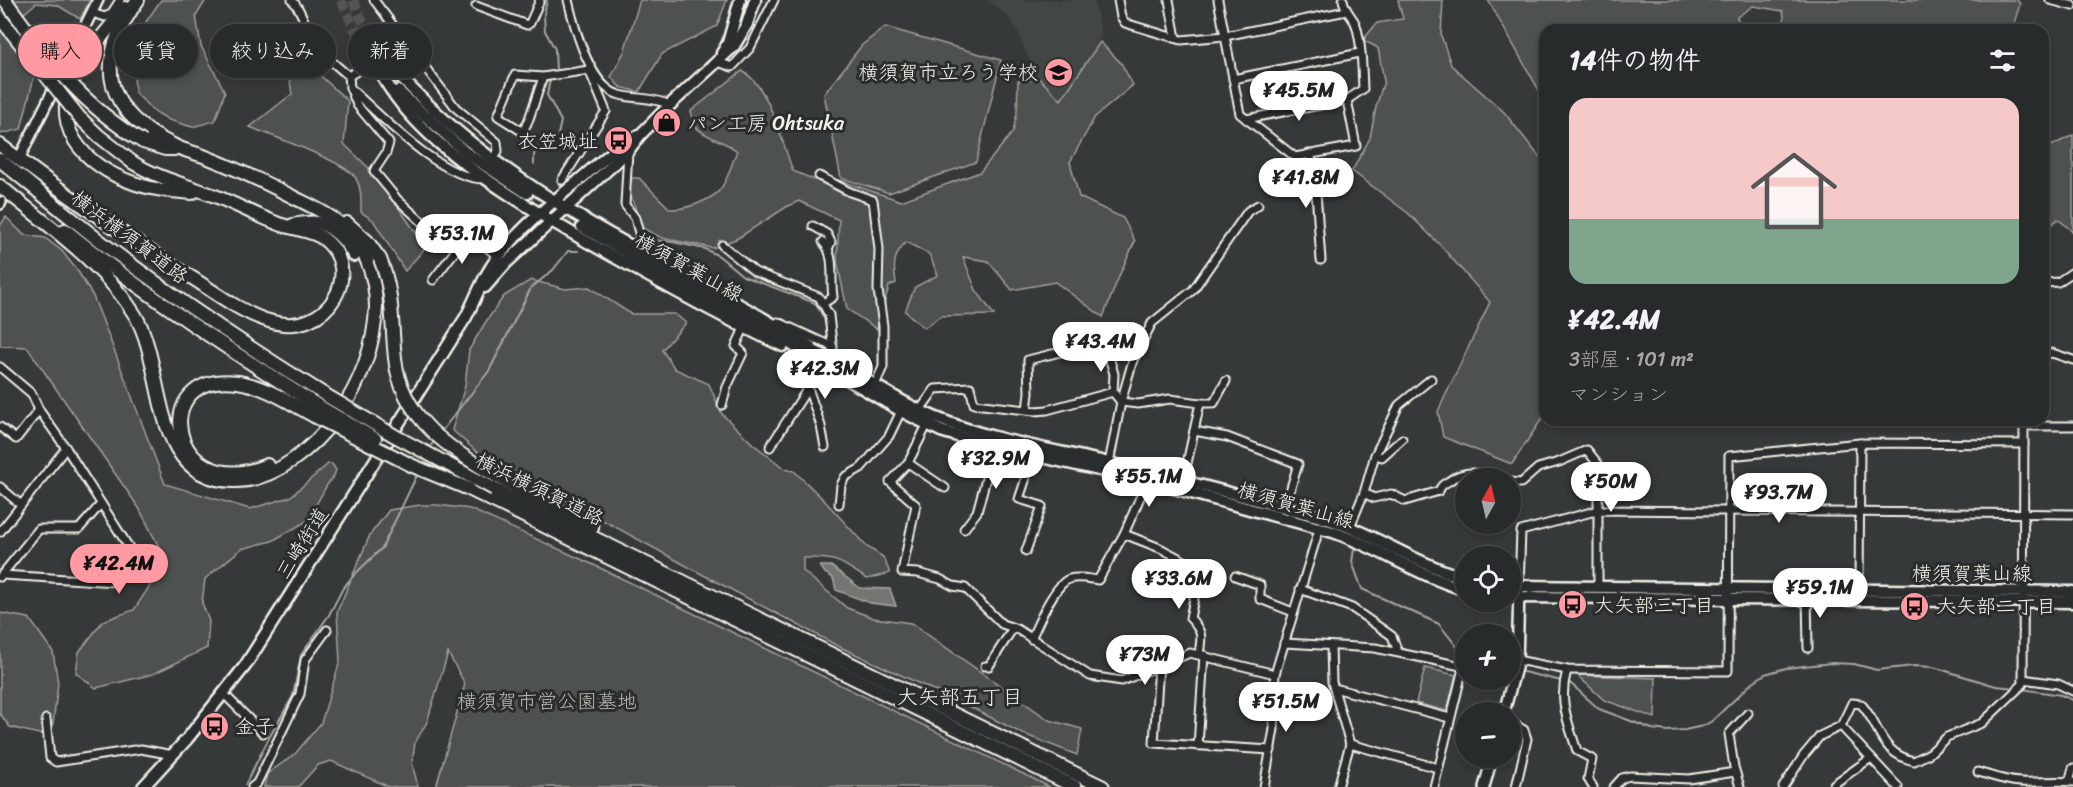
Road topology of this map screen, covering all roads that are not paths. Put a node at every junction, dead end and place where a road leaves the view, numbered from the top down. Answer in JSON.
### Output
{"nodes":[{"id":1,"x":5,"y":0,"type":"edge"},
{"id":2,"x":98,"y":0,"type":"edge"},
{"id":3,"x":120,"y":0,"type":"edge"},
{"id":4,"x":130,"y":0,"type":"edge"},
{"id":5,"x":138,"y":0,"type":"edge"},
{"id":6,"x":292,"y":0,"type":"edge"},
{"id":7,"x":374,"y":0,"type":"edge"},
{"id":8,"x":540,"y":0,"type":"edge"},
{"id":9,"x":568,"y":0,"type":"edge"},
{"id":10,"x":740,"y":0,"type":"edge"},
{"id":11,"x":755,"y":0,"type":"edge"},
{"id":12,"x":774,"y":0,"type":"edge"},
{"id":13,"x":1118,"y":0,"type":"edge"},
{"id":14,"x":1169,"y":0,"type":"edge"},
{"id":15,"x":1218,"y":0,"type":"edge"},
{"id":16,"x":1343,"y":0,"type":"edge"},
{"id":17,"x":2050,"y":0,"type":"edge"},
{"id":18,"x":476,"y":6,"type":"dead end"},
{"id":19,"x":2073,"y":6,"type":"edge"},
{"id":20,"x":1346,"y":11,"type":"junction"},
{"id":21,"x":92,"y":13,"type":"junction"},
{"id":22,"x":0,"y":18,"type":"edge"},
{"id":23,"x":393,"y":24,"type":"edge"},
{"id":24,"x":1225,"y":36,"type":"junction"},
{"id":25,"x":1176,"y":38,"type":"junction"},
{"id":26,"x":1360,"y":53,"type":"junction"},
{"id":27,"x":718,"y":62,"type":"junction"},
{"id":28,"x":590,"y":68,"type":"junction"},
{"id":29,"x":348,"y":75,"type":"edge"},
{"id":30,"x":432,"y":76,"type":"edge"},
{"id":31,"x":543,"y":76,"type":"junction"},
{"id":32,"x":349,"y":78,"type":"edge"},
{"id":33,"x":1233,"y":79,"type":"junction"},
{"id":34,"x":350,"y":88,"type":"junction"},
{"id":35,"x":1347,"y":100,"type":"junction"},
{"id":36,"x":670,"y":105,"type":"junction"},
{"id":37,"x":419,"y":110,"type":"junction"},
{"id":38,"x":1246,"y":119,"type":"junction"},
{"id":39,"x":640,"y":135,"type":"junction"},
{"id":40,"x":0,"y":145,"type":"edge"},
{"id":41,"x":185,"y":150,"type":"junction"},
{"id":42,"x":628,"y":151,"type":"junction"},
{"id":43,"x":1310,"y":154,"type":"junction"},
{"id":44,"x":21,"y":155,"type":"dead end"},
{"id":45,"x":0,"y":160,"type":"edge"},
{"id":46,"x":494,"y":160,"type":"junction"},
{"id":47,"x":819,"y":176,"type":"dead end"},
{"id":48,"x":0,"y":177,"type":"edge"},
{"id":49,"x":487,"y":179,"type":"junction"},
{"id":50,"x":562,"y":180,"type":"dead end"},
{"id":51,"x":0,"y":186,"type":"edge"},
{"id":52,"x":279,"y":189,"type":"junction"},
{"id":53,"x":527,"y":193,"type":"tunnel mouth"},
{"id":54,"x":217,"y":197,"type":"junction"},
{"id":55,"x":555,"y":200,"type":"junction"},
{"id":56,"x":1258,"y":205,"type":"dead end"},
{"id":57,"x":566,"y":207,"type":"junction"},
{"id":58,"x":540,"y":214,"type":"junction"},
{"id":59,"x":551,"y":221,"type":"junction"},
{"id":60,"x":282,"y":225,"type":"junction"},
{"id":61,"x":813,"y":226,"type":"dead end"},
{"id":62,"x":582,"y":227,"type":"tunnel mouth"},
{"id":63,"x":469,"y":233,"type":"junction"},
{"id":64,"x":722,"y":245,"type":"dead end"},
{"id":65,"x":502,"y":260,"type":"junction"},
{"id":66,"x":1322,"y":260,"type":"dead end"},
{"id":67,"x":2073,"y":272,"type":"edge"},
{"id":68,"x":434,"y":280,"type":"dead end"},
{"id":69,"x":2049,"y":281,"type":"edge"},
{"id":70,"x":822,"y":304,"type":"junction"},
{"id":71,"x":744,"y":328,"type":"junction"},
{"id":72,"x":833,"y":347,"type":"junction"},
{"id":73,"x":1072,"y":349,"type":"dead end"},
{"id":74,"x":1087,"y":350,"type":"dead end"},
{"id":75,"x":2049,"y":354,"type":"edge"},
{"id":76,"x":823,"y":359,"type":"junction"},
{"id":77,"x":2073,"y":360,"type":"edge"},
{"id":78,"x":834,"y":362,"type":"junction"},
{"id":79,"x":0,"y":367,"type":"edge"},
{"id":80,"x":1431,"y":379,"type":"dead end"},
{"id":81,"x":1226,"y":381,"type":"dead end"},
{"id":82,"x":875,"y":385,"type":"junction"},
{"id":83,"x":808,"y":388,"type":"junction"},
{"id":84,"x":1113,"y":392,"type":"junction"},
{"id":85,"x":1121,"y":402,"type":"junction"},
{"id":86,"x":1200,"y":403,"type":"junction"},
{"id":87,"x":722,"y":405,"type":"dead end"},
{"id":88,"x":320,"y":406,"type":"junction"},
{"id":89,"x":903,"y":407,"type":"junction"},
{"id":90,"x":39,"y":410,"type":"junction"},
{"id":91,"x":920,"y":410,"type":"junction"},
{"id":92,"x":1027,"y":410,"type":"junction"},
{"id":93,"x":929,"y":421,"type":"junction"},
{"id":94,"x":2049,"y":425,"type":"edge"},
{"id":95,"x":2024,"y":426,"type":"edge"},
{"id":96,"x":2073,"y":426,"type":"edge"},
{"id":97,"x":0,"y":427,"type":"edge"},
{"id":98,"x":1194,"y":431,"type":"junction"},
{"id":99,"x":1402,"y":439,"type":"dead end"},
{"id":100,"x":996,"y":442,"type":"junction"},
{"id":101,"x":1860,"y":443,"type":"junction"},
{"id":102,"x":2024,"y":444,"type":"junction"},
{"id":103,"x":770,"y":447,"type":"dead end"},
{"id":104,"x":825,"y":447,"type":"dead end"},
{"id":105,"x":66,"y":448,"type":"junction"},
{"id":106,"x":1030,"y":450,"type":"junction"},
{"id":107,"x":1375,"y":455,"type":"junction"},
{"id":108,"x":908,"y":463,"type":"junction"},
{"id":109,"x":1109,"y":463,"type":"junction"},
{"id":110,"x":1455,"y":476,"type":"edge"},
{"id":111,"x":1149,"y":477,"type":"junction"},
{"id":112,"x":1183,"y":482,"type":"junction"},
{"id":113,"x":496,"y":483,"type":"junction"},
{"id":114,"x":1521,"y":483,"type":"edge"},
{"id":115,"x":0,"y":487,"type":"edge"},
{"id":116,"x":945,"y":488,"type":"dead end"},
{"id":117,"x":1364,"y":493,"type":"junction"},
{"id":118,"x":101,"y":504,"type":"junction"},
{"id":119,"x":839,"y":504,"type":"dead end"},
{"id":120,"x":21,"y":505,"type":"junction"},
{"id":121,"x":1276,"y":506,"type":"junction"},
{"id":122,"x":1599,"y":510,"type":"junction"},
{"id":123,"x":1729,"y":511,"type":"junction"},
{"id":124,"x":1860,"y":512,"type":"junction"},
{"id":125,"x":2024,"y":513,"type":"junction"},
{"id":126,"x":2073,"y":514,"type":"edge"},
{"id":127,"x":1320,"y":523,"type":"junction"},
{"id":128,"x":1350,"y":527,"type":"junction"},
{"id":129,"x":964,"y":529,"type":"dead end"},
{"id":130,"x":0,"y":532,"type":"edge"},
{"id":131,"x":1124,"y":534,"type":"junction"},
{"id":132,"x":1519,"y":546,"type":"edge"},
{"id":133,"x":1026,"y":551,"type":"dead end"},
{"id":134,"x":1455,"y":574,"type":"edge"},
{"id":135,"x":1,"y":576,"type":"edge"},
{"id":136,"x":1235,"y":576,"type":"dead end"},
{"id":137,"x":1455,"y":586,"type":"edge"},
{"id":138,"x":1521,"y":586,"type":"edge"},
{"id":139,"x":1598,"y":588,"type":"junction"},
{"id":140,"x":1300,"y":589,"type":"junction"},
{"id":141,"x":2073,"y":592,"type":"edge"},
{"id":142,"x":1729,"y":594,"type":"junction"},
{"id":143,"x":1807,"y":595,"type":"junction"},
{"id":144,"x":1859,"y":595,"type":"junction"},
{"id":145,"x":2023,"y":596,"type":"junction"},
{"id":146,"x":1521,"y":598,"type":"edge"},
{"id":147,"x":2073,"y":602,"type":"edge"},
{"id":148,"x":1293,"y":612,"type":"junction"},
{"id":149,"x":1013,"y":628,"type":"junction"},
{"id":150,"x":327,"y":630,"type":"dead end"},
{"id":151,"x":1030,"y":639,"type":"junction"},
{"id":152,"x":1284,"y":643,"type":"junction"},
{"id":153,"x":1331,"y":646,"type":"junction"},
{"id":154,"x":1808,"y":648,"type":"dead end"},
{"id":155,"x":1398,"y":652,"type":"junction"},
{"id":156,"x":1201,"y":654,"type":"junction"},
{"id":157,"x":1521,"y":663,"type":"edge"},
{"id":158,"x":1159,"y":664,"type":"junction"},
{"id":159,"x":985,"y":666,"type":"dead end"},
{"id":160,"x":1455,"y":666,"type":"edge"},
{"id":161,"x":1566,"y":673,"type":"junction"},
{"id":162,"x":1275,"y":674,"type":"junction"},
{"id":163,"x":2023,"y":681,"type":"junction"},
{"id":164,"x":1334,"y":688,"type":"junction"},
{"id":165,"x":1458,"y":690,"type":"edge"},
{"id":166,"x":2073,"y":691,"type":"edge"},
{"id":167,"x":224,"y":694,"type":"junction"},
{"id":168,"x":1748,"y":713,"type":"dead end"},
{"id":169,"x":1450,"y":718,"type":"junction"},
{"id":170,"x":46,"y":719,"type":"dead end"},
{"id":171,"x":1841,"y":726,"type":"junction"},
{"id":172,"x":1521,"y":728,"type":"edge"},
{"id":173,"x":263,"y":734,"type":"dead end"},
{"id":174,"x":1350,"y":744,"type":"junction"},
{"id":175,"x":1198,"y":746,"type":"junction"},
{"id":176,"x":1271,"y":750,"type":"junction"},
{"id":177,"x":173,"y":755,"type":"junction"},
{"id":178,"x":1871,"y":758,"type":"junction"},
{"id":179,"x":1521,"y":765,"type":"edge"},
{"id":180,"x":1438,"y":768,"type":"junction"},
{"id":181,"x":1489,"y":768,"type":"edge"},
{"id":182,"x":1520,"y":768,"type":"edge"},
{"id":183,"x":2073,"y":768,"type":"edge"},
{"id":184,"x":1735,"y":772,"type":"junction"},
{"id":185,"x":1978,"y":772,"type":"dead end"},
{"id":186,"x":2071,"y":782,"type":"edge"},
{"id":187,"x":1689,"y":783,"type":"edge"},
{"id":188,"x":1098,"y":784,"type":"edge"},
{"id":189,"x":148,"y":785,"type":"edge"},
{"id":190,"x":252,"y":787,"type":"edge"},
{"id":191,"x":1075,"y":787,"type":"edge"},
{"id":192,"x":1264,"y":787,"type":"edge"},
{"id":193,"x":1338,"y":787,"type":"edge"},
{"id":194,"x":1434,"y":787,"type":"edge"},
{"id":195,"x":1484,"y":787,"type":"edge"},
{"id":196,"x":1516,"y":787,"type":"edge"},
{"id":197,"x":1593,"y":787,"type":"edge"},
{"id":198,"x":1614,"y":787,"type":"edge"},
{"id":199,"x":1740,"y":787,"type":"edge"},
{"id":200,"x":1783,"y":787,"type":"edge"},
{"id":201,"x":1833,"y":787,"type":"edge"},
{"id":202,"x":1898,"y":787,"type":"edge"}],
"edges":[{"from":1,"to":41,"type":"highway","bridge":true},
{"from":2,"to":21,"type":"street"},
{"from":3,"to":21,"type":"street"},
{"from":4,"to":54,"type":"highway"},
{"from":5,"to":41,"type":"highway"},
{"from":6,"to":29,"type":"street"},
{"from":7,"to":23,"type":"street"},
{"from":8,"to":18,"type":"street"},
{"from":9,"to":28,"type":"street"},
{"from":10,"to":27,"type":"main road","name":"三崎街道"},
{"from":11,"to":27,"type":"main road","name":"三崎街道"},
{"from":12,"to":27,"type":"street"},
{"from":13,"to":25,"type":"street"},
{"from":14,"to":25,"type":"street"},
{"from":15,"to":24,"type":"street"},
{"from":16,"to":20,"type":"street"},
{"from":17,"to":19,"type":"street"},
{"from":20,"to":24,"type":"street"},
{"from":20,"to":26,"type":"street"},
{"from":21,"to":44,"type":"street"},
{"from":22,"to":54,"type":"highway","bridge":true},
{"from":24,"to":25,"type":"street"},
{"from":24,"to":33,"type":"street"},
{"from":26,"to":33,"type":"street"},
{"from":26,"to":35,"type":"street"},
{"from":27,"to":36,"type":"main road","name":"三崎街道"},
{"from":28,"to":31,"type":"street"},
{"from":28,"to":36,"type":"street"},
{"from":28,"to":50,"type":"street"},
{"from":30,"to":46,"type":"street"},
{"from":31,"to":31,"type":"street"},
{"from":32,"to":34,"type":"street"},
{"from":33,"to":38,"type":"street"},
{"from":34,"to":49,"type":"street"},
{"from":34,"to":63,"type":"street"},
{"from":35,"to":38,"type":"street"},
{"from":35,"to":43,"type":"street"},
{"from":36,"to":39,"type":"main road","name":"三崎街道"},
{"from":37,"to":46,"type":"main road"},
{"from":37,"to":49,"type":"main road"},
{"from":37,"to":53,"type":"main road"},
{"from":38,"to":43,"type":"street"},
{"from":39,"to":42,"type":"main road","name":"三崎街道"},
{"from":39,"to":55,"type":"main road","name":"三崎街道"},
{"from":40,"to":60,"type":"highway"},
{"from":41,"to":52,"type":"highway"},
{"from":42,"to":57,"type":"main road","name":"三崎街道"},
{"from":42,"to":72,"type":"street"},
{"from":43,"to":66,"type":"street"},
{"from":45,"to":88,"type":"highway","name":"横浜横須賀道路"},
{"from":46,"to":55,"type":"main road"},
{"from":47,"to":82,"type":"street"},
{"from":48,"to":88,"type":"highway","name":"横浜横須賀道路"},
{"from":49,"to":58,"type":"main road"},
{"from":51,"to":52,"type":"highway"},
{"from":52,"to":113,"type":"highway","bridge":true},
{"from":54,"to":60,"type":"highway"},
{"from":55,"to":57,"type":"main road"},
{"from":55,"to":58,"type":"main road","name":"三崎街道"},
{"from":56,"to":85,"type":"street"},
{"from":57,"to":59,"type":"main road","name":"三崎街道"},
{"from":57,"to":76,"type":"main road"},
{"from":58,"to":59,"type":"main road"},
{"from":58,"to":65,"type":"main road","name":"三崎街道"},
{"from":59,"to":65,"type":"main road","name":"三崎街道"},
{"from":59,"to":71,"type":"main road"},
{"from":60,"to":88,"type":"highway"},
{"from":61,"to":70,"type":"street"},
{"from":62,"to":76,"type":"main road","name":"横須賀葉山線"},
{"from":63,"to":65,"type":"street"},
{"from":63,"to":68,"type":"street"},
{"from":64,"to":70,"type":"street"},
{"from":65,"to":167,"type":"main road","name":"三崎街道"},
{"from":67,"to":69,"type":"street"},
{"from":70,"to":72,"type":"street"},
{"from":71,"to":76,"type":"main road"},
{"from":71,"to":87,"type":"street"},
{"from":72,"to":78,"type":"street"},
{"from":73,"to":92,"type":"street"},
{"from":74,"to":84,"type":"street"},
{"from":75,"to":77,"type":"street"},
{"from":76,"to":78,"type":"main road","name":"横須賀葉山線"},
{"from":76,"to":83,"type":"street"},
{"from":76,"to":89,"type":"main road","name":"横須賀葉山線"},
{"from":78,"to":82,"type":"main road","name":"横須賀葉山線"},
{"from":79,"to":90,"type":"street"},
{"from":80,"to":107,"type":"street"},
{"from":81,"to":86,"type":"street"},
{"from":82,"to":89,"type":"main road","name":"横須賀葉山線"},
{"from":83,"to":103,"type":"street"},
{"from":83,"to":104,"type":"street"},
{"from":84,"to":85,"type":"street"},
{"from":84,"to":92,"type":"street"},
{"from":85,"to":86,"type":"street"},
{"from":85,"to":109,"type":"street"},
{"from":86,"to":98,"type":"street"},
{"from":88,"to":113,"type":"highway","name":"横浜横須賀道路","bridge":true},
{"from":88,"to":191,"type":"highway","name":"横浜横須賀道路","bridge":true},
{"from":89,"to":91,"type":"main road","name":"横須賀葉山線"},
{"from":89,"to":93,"type":"main road","name":"横須賀葉山線"},
{"from":89,"to":119,"type":"street"},
{"from":90,"to":97,"type":"street"},
{"from":90,"to":105,"type":"street"},
{"from":91,"to":92,"type":"street"},
{"from":91,"to":93,"type":"main road","name":"横須賀葉山線"},
{"from":93,"to":100,"type":"main road","name":"横須賀葉山線"},
{"from":93,"to":108,"type":"street"},
{"from":94,"to":96,"type":"street"},
{"from":95,"to":102,"type":"street"},
{"from":98,"to":112,"type":"street"},
{"from":98,"to":121,"type":"street"},
{"from":99,"to":107,"type":"street"},
{"from":100,"to":106,"type":"main road","name":"横須賀葉山線"},
{"from":100,"to":129,"type":"street"},
{"from":101,"to":102,"type":"street"},
{"from":101,"to":123,"type":"street"},
{"from":101,"to":124,"type":"street"},
{"from":102,"to":125,"type":"street"},
{"from":105,"to":118,"type":"street"},
{"from":105,"to":120,"type":"street"},
{"from":106,"to":109,"type":"main road","name":"横須賀葉山線"},
{"from":106,"to":111,"type":"main road","name":"横須賀葉山線"},
{"from":106,"to":133,"type":"street"},
{"from":107,"to":117,"type":"street"},
{"from":108,"to":116,"type":"street"},
{"from":108,"to":149,"type":"street"},
{"from":109,"to":111,"type":"main road","name":"横須賀葉山線"},
{"from":110,"to":117,"type":"street"},
{"from":111,"to":112,"type":"main road","name":"横須賀葉山線"},
{"from":111,"to":127,"type":"main road","name":"横須賀葉山線"},
{"from":111,"to":131,"type":"street"},
{"from":112,"to":121,"type":"main road","name":"横須賀葉山線"},
{"from":113,"to":188,"type":"highway","name":"横浜横須賀道路"},
{"from":114,"to":122,"type":"street"},
{"from":115,"to":120,"type":"street"},
{"from":117,"to":128,"type":"street"},
{"from":118,"to":135,"type":"street"},
{"from":118,"to":135,"type":"street"},
{"from":120,"to":130,"type":"street"},
{"from":121,"to":127,"type":"main road","name":"横須賀葉山線"},
{"from":122,"to":123,"type":"street"},
{"from":122,"to":132,"type":"street"},
{"from":122,"to":139,"type":"street"},
{"from":123,"to":124,"type":"street"},
{"from":123,"to":142,"type":"street"},
{"from":124,"to":125,"type":"street"},
{"from":124,"to":144,"type":"street"},
{"from":125,"to":126,"type":"street"},
{"from":125,"to":145,"type":"street"},
{"from":127,"to":128,"type":"main road","name":"横須賀葉山線"},
{"from":127,"to":137,"type":"main road","name":"横須賀葉山線"},
{"from":127,"to":140,"type":"street"},
{"from":128,"to":134,"type":"main road","name":"横須賀葉山線"},
{"from":131,"to":151,"type":"street"},
{"from":131,"to":156,"type":"street"},
{"from":136,"to":148,"type":"street"},
{"from":138,"to":139,"type":"main road","name":"横須賀葉山線"},
{"from":139,"to":142,"type":"main road","name":"横須賀葉山線"},
{"from":140,"to":148,"type":"street"},
{"from":140,"to":155,"type":"street"},
{"from":141,"to":145,"type":"main road","name":"横須賀葉山線"},
{"from":142,"to":143,"type":"main road","name":"横須賀葉山線"},
{"from":142,"to":146,"type":"main road","name":"横須賀葉山線"},
{"from":142,"to":161,"type":"street"},
{"from":143,"to":144,"type":"main road","name":"横須賀葉山線"},
{"from":143,"to":154,"type":"street"},
{"from":144,"to":145,"type":"main road","name":"横須賀葉山線"},
{"from":145,"to":147,"type":"main road","name":"横須賀葉山線"},
{"from":145,"to":163,"type":"street"},
{"from":148,"to":152,"type":"street"},
{"from":149,"to":151,"type":"street"},
{"from":149,"to":159,"type":"street"},
{"from":150,"to":190,"type":"street"},
{"from":151,"to":158,"type":"street"},
{"from":152,"to":153,"type":"street"},
{"from":152,"to":162,"type":"street"},
{"from":153,"to":155,"type":"street"},
{"from":153,"to":164,"type":"street"},
{"from":155,"to":160,"type":"street"},
{"from":156,"to":158,"type":"street"},
{"from":156,"to":162,"type":"street"},
{"from":156,"to":175,"type":"street"},
{"from":157,"to":161,"type":"street"},
{"from":158,"to":175,"type":"street"},
{"from":161,"to":197,"type":"street"},
{"from":162,"to":176,"type":"street"},
{"from":163,"to":166,"type":"street"},
{"from":163,"to":171,"type":"street"},
{"from":164,"to":169,"type":"street"},
{"from":164,"to":174,"type":"street"},
{"from":165,"to":169,"type":"street"},
{"from":167,"to":173,"type":"street"},
{"from":167,"to":177,"type":"main road","name":"三崎街道"},
{"from":168,"to":184,"type":"street"},
{"from":169,"to":180,"type":"street"},
{"from":170,"to":177,"type":"street"},
{"from":171,"to":178,"type":"street"},
{"from":171,"to":200,"type":"street"},
{"from":172,"to":179,"type":"street"},
{"from":174,"to":180,"type":"street"},
{"from":174,"to":193,"type":"street"},
{"from":175,"to":176,"type":"street"},
{"from":176,"to":192,"type":"street"},
{"from":177,"to":189,"type":"main road","name":"三崎街道"},
{"from":178,"to":201,"type":"street"},
{"from":178,"to":202,"type":"street"},
{"from":180,"to":194,"type":"street"},
{"from":181,"to":195,"type":"street"},
{"from":182,"to":196,"type":"street"},
{"from":183,"to":186,"type":"street"},
{"from":184,"to":187,"type":"street"},
{"from":184,"to":199,"type":"street"},
{"from":185,"to":186,"type":"street"},
{"from":187,"to":198,"type":"street"}]}
